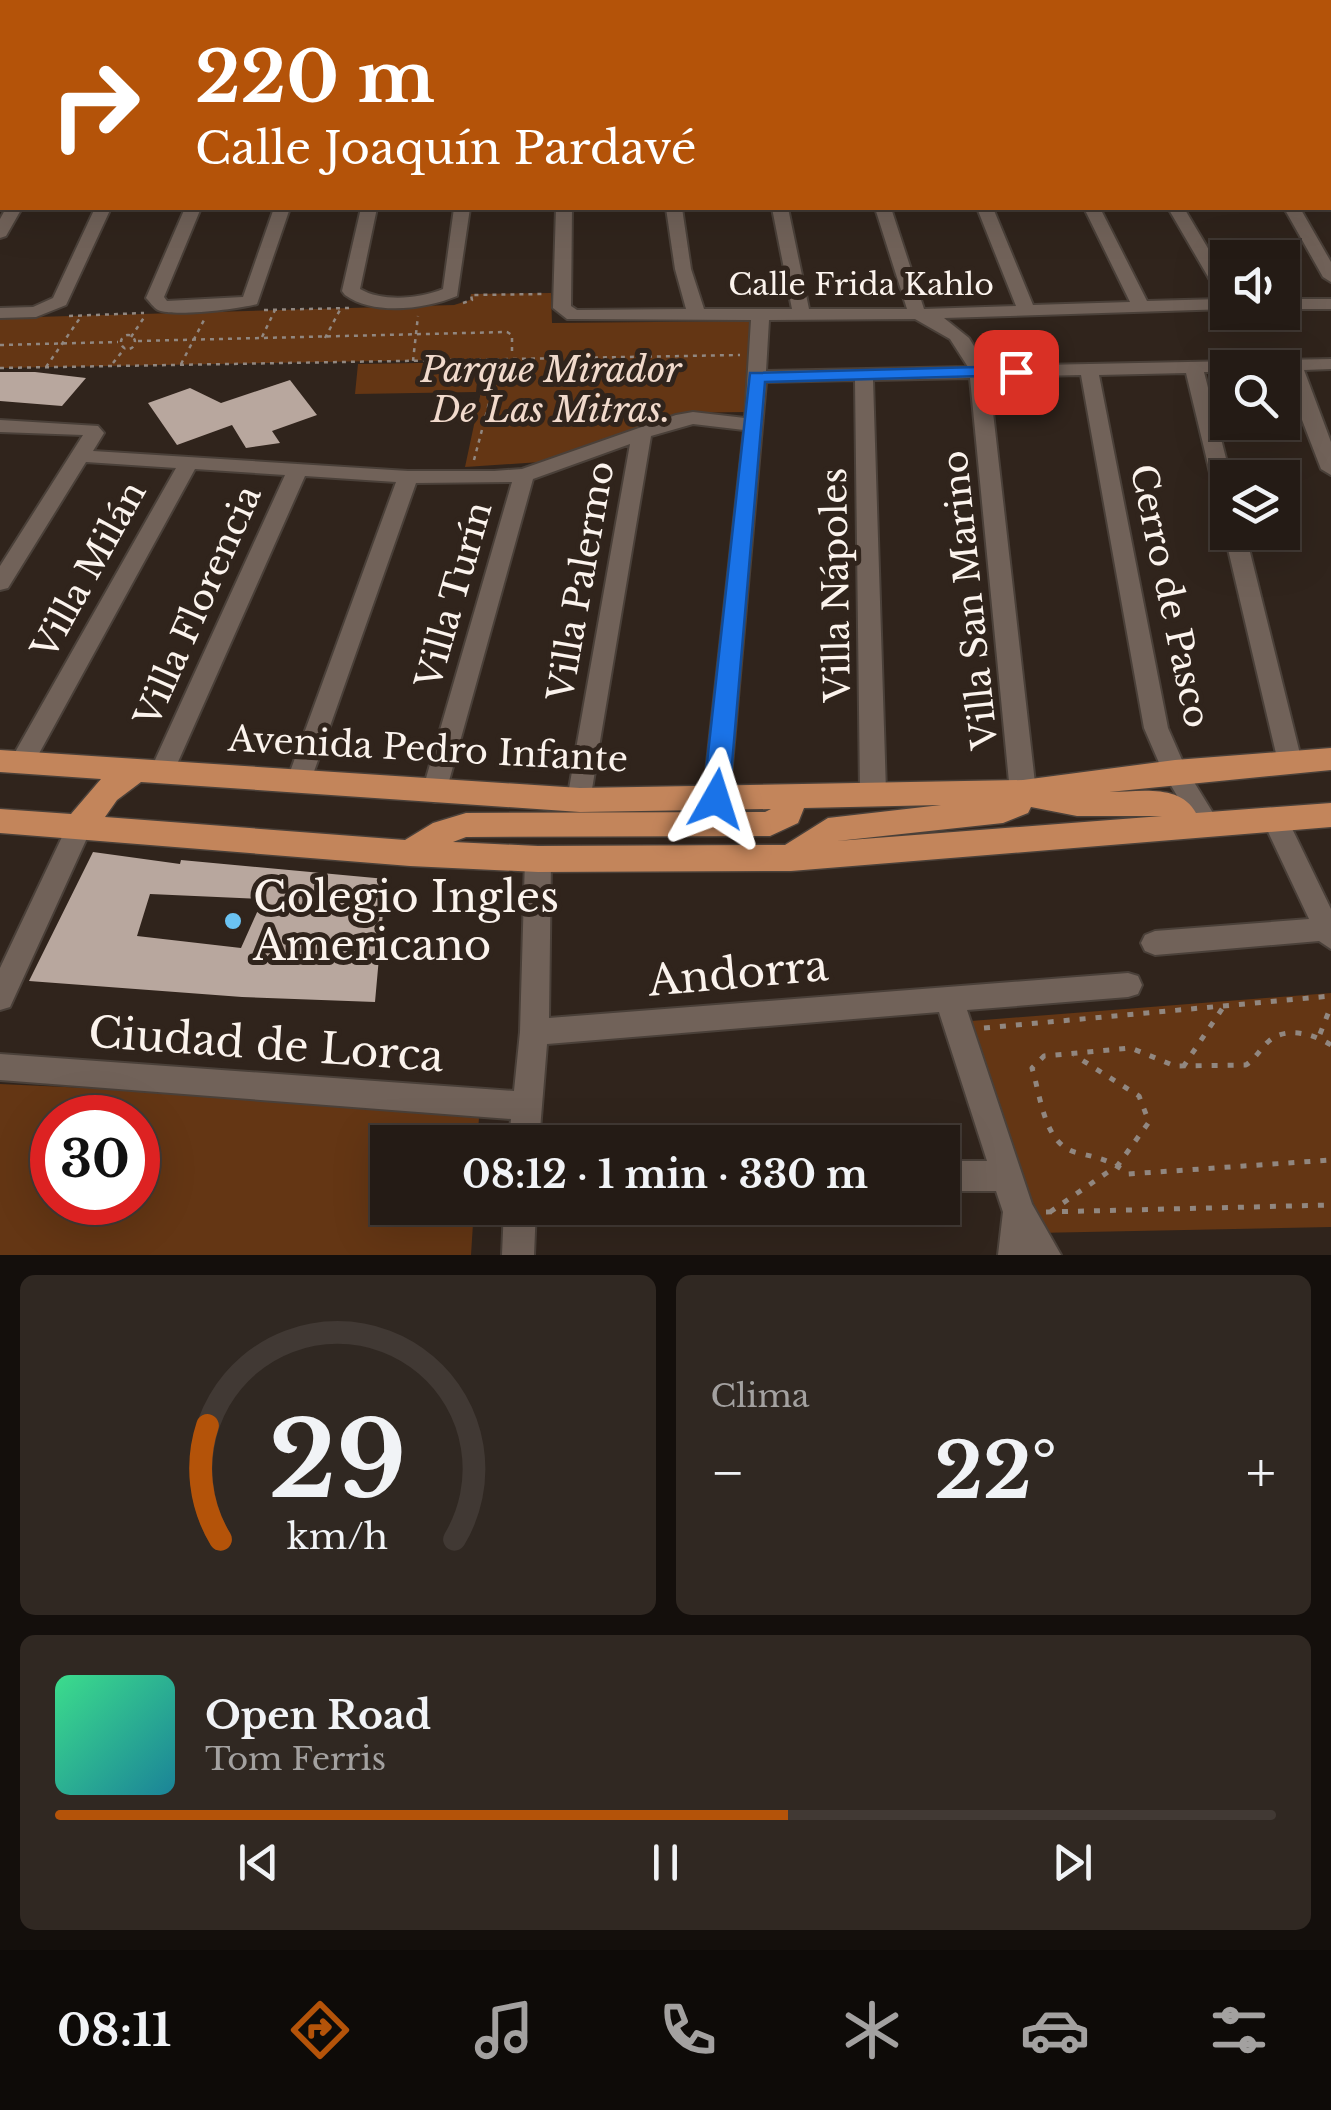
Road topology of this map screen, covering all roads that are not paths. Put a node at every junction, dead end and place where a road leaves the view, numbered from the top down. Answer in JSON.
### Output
{"nodes":[{"id":1,"x":13,"y":210,"type":"edge"},
{"id":2,"x":102,"y":210,"type":"edge"},
{"id":3,"x":192,"y":210,"type":"edge"},
{"id":4,"x":281,"y":210,"type":"edge"},
{"id":5,"x":369,"y":210,"type":"edge"},
{"id":6,"x":462,"y":210,"type":"edge"},
{"id":7,"x":564,"y":210,"type":"edge"},
{"id":8,"x":674,"y":210,"type":"edge"},
{"id":9,"x":780,"y":210,"type":"edge"},
{"id":10,"x":884,"y":210,"type":"edge"},
{"id":11,"x":986,"y":210,"type":"edge"},
{"id":12,"x":1093,"y":210,"type":"edge"},
{"id":13,"x":1177,"y":210,"type":"edge"},
{"id":14,"x":1293,"y":210,"type":"edge"},
{"id":15,"x":0,"y":232,"type":"edge"},
{"id":16,"x":1210,"y":269,"type":"edge"},
{"id":17,"x":1331,"y":277,"type":"edge"},
{"id":18,"x":1210,"y":302,"type":"edge"},
{"id":19,"x":1300,"y":304,"type":"edge"},
{"id":20,"x":1331,"y":304,"type":"edge"},
{"id":21,"x":1142,"y":306,"type":"junction"},
{"id":22,"x":1027,"y":311,"type":"junction"},
{"id":23,"x":696,"y":312,"type":"junction"},
{"id":24,"x":0,"y":313,"type":"edge"},
{"id":25,"x":917,"y":314,"type":"junction"},
{"id":26,"x":760,"y":316,"type":"junction"},
{"id":27,"x":802,"y":316,"type":"junction"},
{"id":28,"x":1331,"y":364,"type":"edge"},
{"id":29,"x":1300,"y":365,"type":"edge"},
{"id":30,"x":753,"y":366,"type":"junction"},
{"id":31,"x":1194,"y":368,"type":"junction"},
{"id":32,"x":1210,"y":368,"type":"edge"},
{"id":33,"x":1089,"y":370,"type":"junction"},
{"id":34,"x":979,"y":372,"type":"junction"},
{"id":35,"x":864,"y":376,"type":"junction"},
{"id":36,"x":1300,"y":384,"type":"edge"},
{"id":37,"x":1305,"y":397,"type":"junction"},
{"id":38,"x":1331,"y":398,"type":"edge"},
{"id":39,"x":0,"y":426,"type":"edge"},
{"id":40,"x":754,"y":426,"type":"junction"},
{"id":41,"x":642,"y":432,"type":"junction"},
{"id":42,"x":83,"y":456,"type":"junction"},
{"id":43,"x":1217,"y":460,"type":"edge"},
{"id":44,"x":188,"y":464,"type":"junction"},
{"id":45,"x":1331,"y":469,"type":"edge"},
{"id":46,"x":297,"y":471,"type":"junction"},
{"id":47,"x":524,"y":475,"type":"junction"},
{"id":48,"x":408,"y":477,"type":"junction"},
{"id":49,"x":1238,"y":550,"type":"edge"},
{"id":50,"x":0,"y":584,"type":"edge"},
{"id":51,"x":1331,"y":760,"type":"edge"},
{"id":52,"x":10,"y":762,"type":"edge"},
{"id":53,"x":1290,"y":762,"type":"junction"},
{"id":54,"x":84,"y":764,"type":"junction"},
{"id":55,"x":150,"y":769,"type":"junction"},
{"id":56,"x":1176,"y":772,"type":"junction"},
{"id":57,"x":299,"y":780,"type":"junction"},
{"id":58,"x":435,"y":792,"type":"junction"},
{"id":59,"x":872,"y":792,"type":"junction"},
{"id":60,"x":1023,"y":792,"type":"junction"},
{"id":61,"x":790,"y":798,"type":"junction"},
{"id":62,"x":716,"y":799,"type":"junction"},
{"id":63,"x":580,"y":800,"type":"junction"},
{"id":64,"x":1331,"y":815,"type":"edge"},
{"id":65,"x":1275,"y":819,"type":"junction"},
{"id":66,"x":0,"y":821,"type":"edge"},
{"id":67,"x":1197,"y":826,"type":"junction"},
{"id":68,"x":79,"y":828,"type":"junction"},
{"id":69,"x":410,"y":853,"type":"junction"},
{"id":70,"x":791,"y":858,"type":"junction"},
{"id":71,"x":538,"y":859,"type":"junction"},
{"id":72,"x":1329,"y":933,"type":"edge"},
{"id":73,"x":1154,"y":943,"type":"dead end"},
{"id":74,"x":1128,"y":986,"type":"dead end"},
{"id":75,"x":0,"y":998,"type":"edge"},
{"id":76,"x":949,"y":1000,"type":"junction"},
{"id":77,"x":534,"y":1032,"type":"junction"},
{"id":78,"x":0,"y":1067,"type":"edge"},
{"id":79,"x":526,"y":1106,"type":"junction"},
{"id":80,"x":525,"y":1125,"type":"edge"},
{"id":81,"x":960,"y":1176,"type":"edge"},
{"id":82,"x":1009,"y":1176,"type":"junction"},
{"id":83,"x":1034,"y":1212,"type":"junction"},
{"id":84,"x":519,"y":1225,"type":"edge"},
{"id":85,"x":518,"y":1255,"type":"edge"},
{"id":86,"x":1014,"y":1255,"type":"edge"},
{"id":87,"x":1045,"y":1255,"type":"edge"}],
"edges":[{"from":1,"to":15,"type":"street"},
{"from":2,"to":24,"type":"street"},
{"from":3,"to":4,"type":"street"},
{"from":5,"to":6,"type":"street"},
{"from":7,"to":23,"type":"street","name":"Calle Frida Kahlo"},
{"from":8,"to":23,"type":"street"},
{"from":9,"to":27,"type":"street"},
{"from":10,"to":25,"type":"street"},
{"from":11,"to":22,"type":"street"},
{"from":12,"to":21,"type":"street"},
{"from":13,"to":16,"type":"street"},
{"from":14,"to":17,"type":"street"},
{"from":18,"to":21,"type":"street","name":"Calle Frida Kahlo"},
{"from":19,"to":20,"type":"street"},
{"from":21,"to":22,"type":"street","name":"Calle Frida Kahlo"},
{"from":22,"to":25,"type":"street","name":"Calle Frida Kahlo"},
{"from":23,"to":26,"type":"street","name":"Calle Frida Kahlo"},
{"from":25,"to":27,"type":"street","name":"Calle Frida Kahlo"},
{"from":25,"to":34,"type":"street","name":"Villa San Marino"},
{"from":26,"to":27,"type":"street","name":"Calle Frida Kahlo"},
{"from":26,"to":30,"type":"street"},
{"from":28,"to":29,"type":"street"},
{"from":30,"to":35,"type":"street"},
{"from":30,"to":40,"type":"street"},
{"from":31,"to":32,"type":"street"},
{"from":31,"to":33,"type":"street"},
{"from":31,"to":43,"type":"street"},
{"from":33,"to":34,"type":"street"},
{"from":33,"to":56,"type":"street","name":"Cerro de Pasco"},
{"from":34,"to":35,"type":"street"},
{"from":34,"to":60,"type":"street","name":"Villa San Marino"},
{"from":35,"to":59,"type":"street","name":"Villa Nápoles"},
{"from":36,"to":37,"type":"street"},
{"from":37,"to":38,"type":"street"},
{"from":37,"to":45,"type":"street"},
{"from":39,"to":42,"type":"street"},
{"from":40,"to":41,"type":"street"},
{"from":40,"to":62,"type":"street"},
{"from":41,"to":47,"type":"street"},
{"from":41,"to":63,"type":"street","name":"Villa Palermo"},
{"from":42,"to":44,"type":"street"},
{"from":42,"to":50,"type":"street"},
{"from":44,"to":46,"type":"street"},
{"from":44,"to":52,"type":"street","name":"Villa Milán"},
{"from":46,"to":48,"type":"street"},
{"from":46,"to":55,"type":"street","name":"Villa Florencia"},
{"from":47,"to":48,"type":"street"},
{"from":47,"to":58,"type":"street","name":"Villa Turín"},
{"from":48,"to":57,"type":"street"},
{"from":49,"to":53,"type":"street"},
{"from":51,"to":53,"type":"main road","name":"Avenida Pedro Infante"},
{"from":52,"to":54,"type":"main road","name":"Avenida Pedro Infante"},
{"from":53,"to":56,"type":"main road","name":"Avenida Pedro Infante"},
{"from":54,"to":55,"type":"main road","name":"Avenida Pedro Infante"},
{"from":54,"to":68,"type":"main road"},
{"from":55,"to":57,"type":"main road","name":"Avenida Pedro Infante"},
{"from":55,"to":68,"type":"main road"},
{"from":56,"to":60,"type":"main road","name":"Avenida Pedro Infante"},
{"from":56,"to":67,"type":"street","name":"Cerro de Pasco"},
{"from":57,"to":58,"type":"main road","name":"Avenida Pedro Infante"},
{"from":58,"to":63,"type":"main road","name":"Avenida Pedro Infante"},
{"from":59,"to":60,"type":"main road","name":"Avenida Pedro Infante"},
{"from":59,"to":61,"type":"main road","name":"Avenida Pedro Infante"},
{"from":60,"to":67,"type":"main road"},
{"from":60,"to":70,"type":"main road"},
{"from":61,"to":62,"type":"main road","name":"Avenida Pedro Infante"},
{"from":61,"to":69,"type":"main road"},
{"from":62,"to":63,"type":"main road","name":"Avenida Pedro Infante"},
{"from":64,"to":65,"type":"main road"},
{"from":65,"to":67,"type":"main road"},
{"from":65,"to":72,"type":"street"},
{"from":66,"to":68,"type":"main road"},
{"from":67,"to":70,"type":"main road"},
{"from":68,"to":69,"type":"main road"},
{"from":68,"to":75,"type":"street"},
{"from":69,"to":71,"type":"main road"},
{"from":70,"to":71,"type":"main road"},
{"from":71,"to":77,"type":"street"},
{"from":72,"to":73,"type":"street"},
{"from":74,"to":76,"type":"street","name":"Andorra"},
{"from":76,"to":77,"type":"street","name":"Andorra"},
{"from":76,"to":82,"type":"street"},
{"from":77,"to":79,"type":"street"},
{"from":78,"to":79,"type":"street","name":"Ciudad de Lorca"},
{"from":79,"to":80,"type":"street"},
{"from":81,"to":82,"type":"street"},
{"from":82,"to":83,"type":"street"},
{"from":83,"to":86,"type":"street"},
{"from":83,"to":87,"type":"street"},
{"from":84,"to":85,"type":"street"}]}
